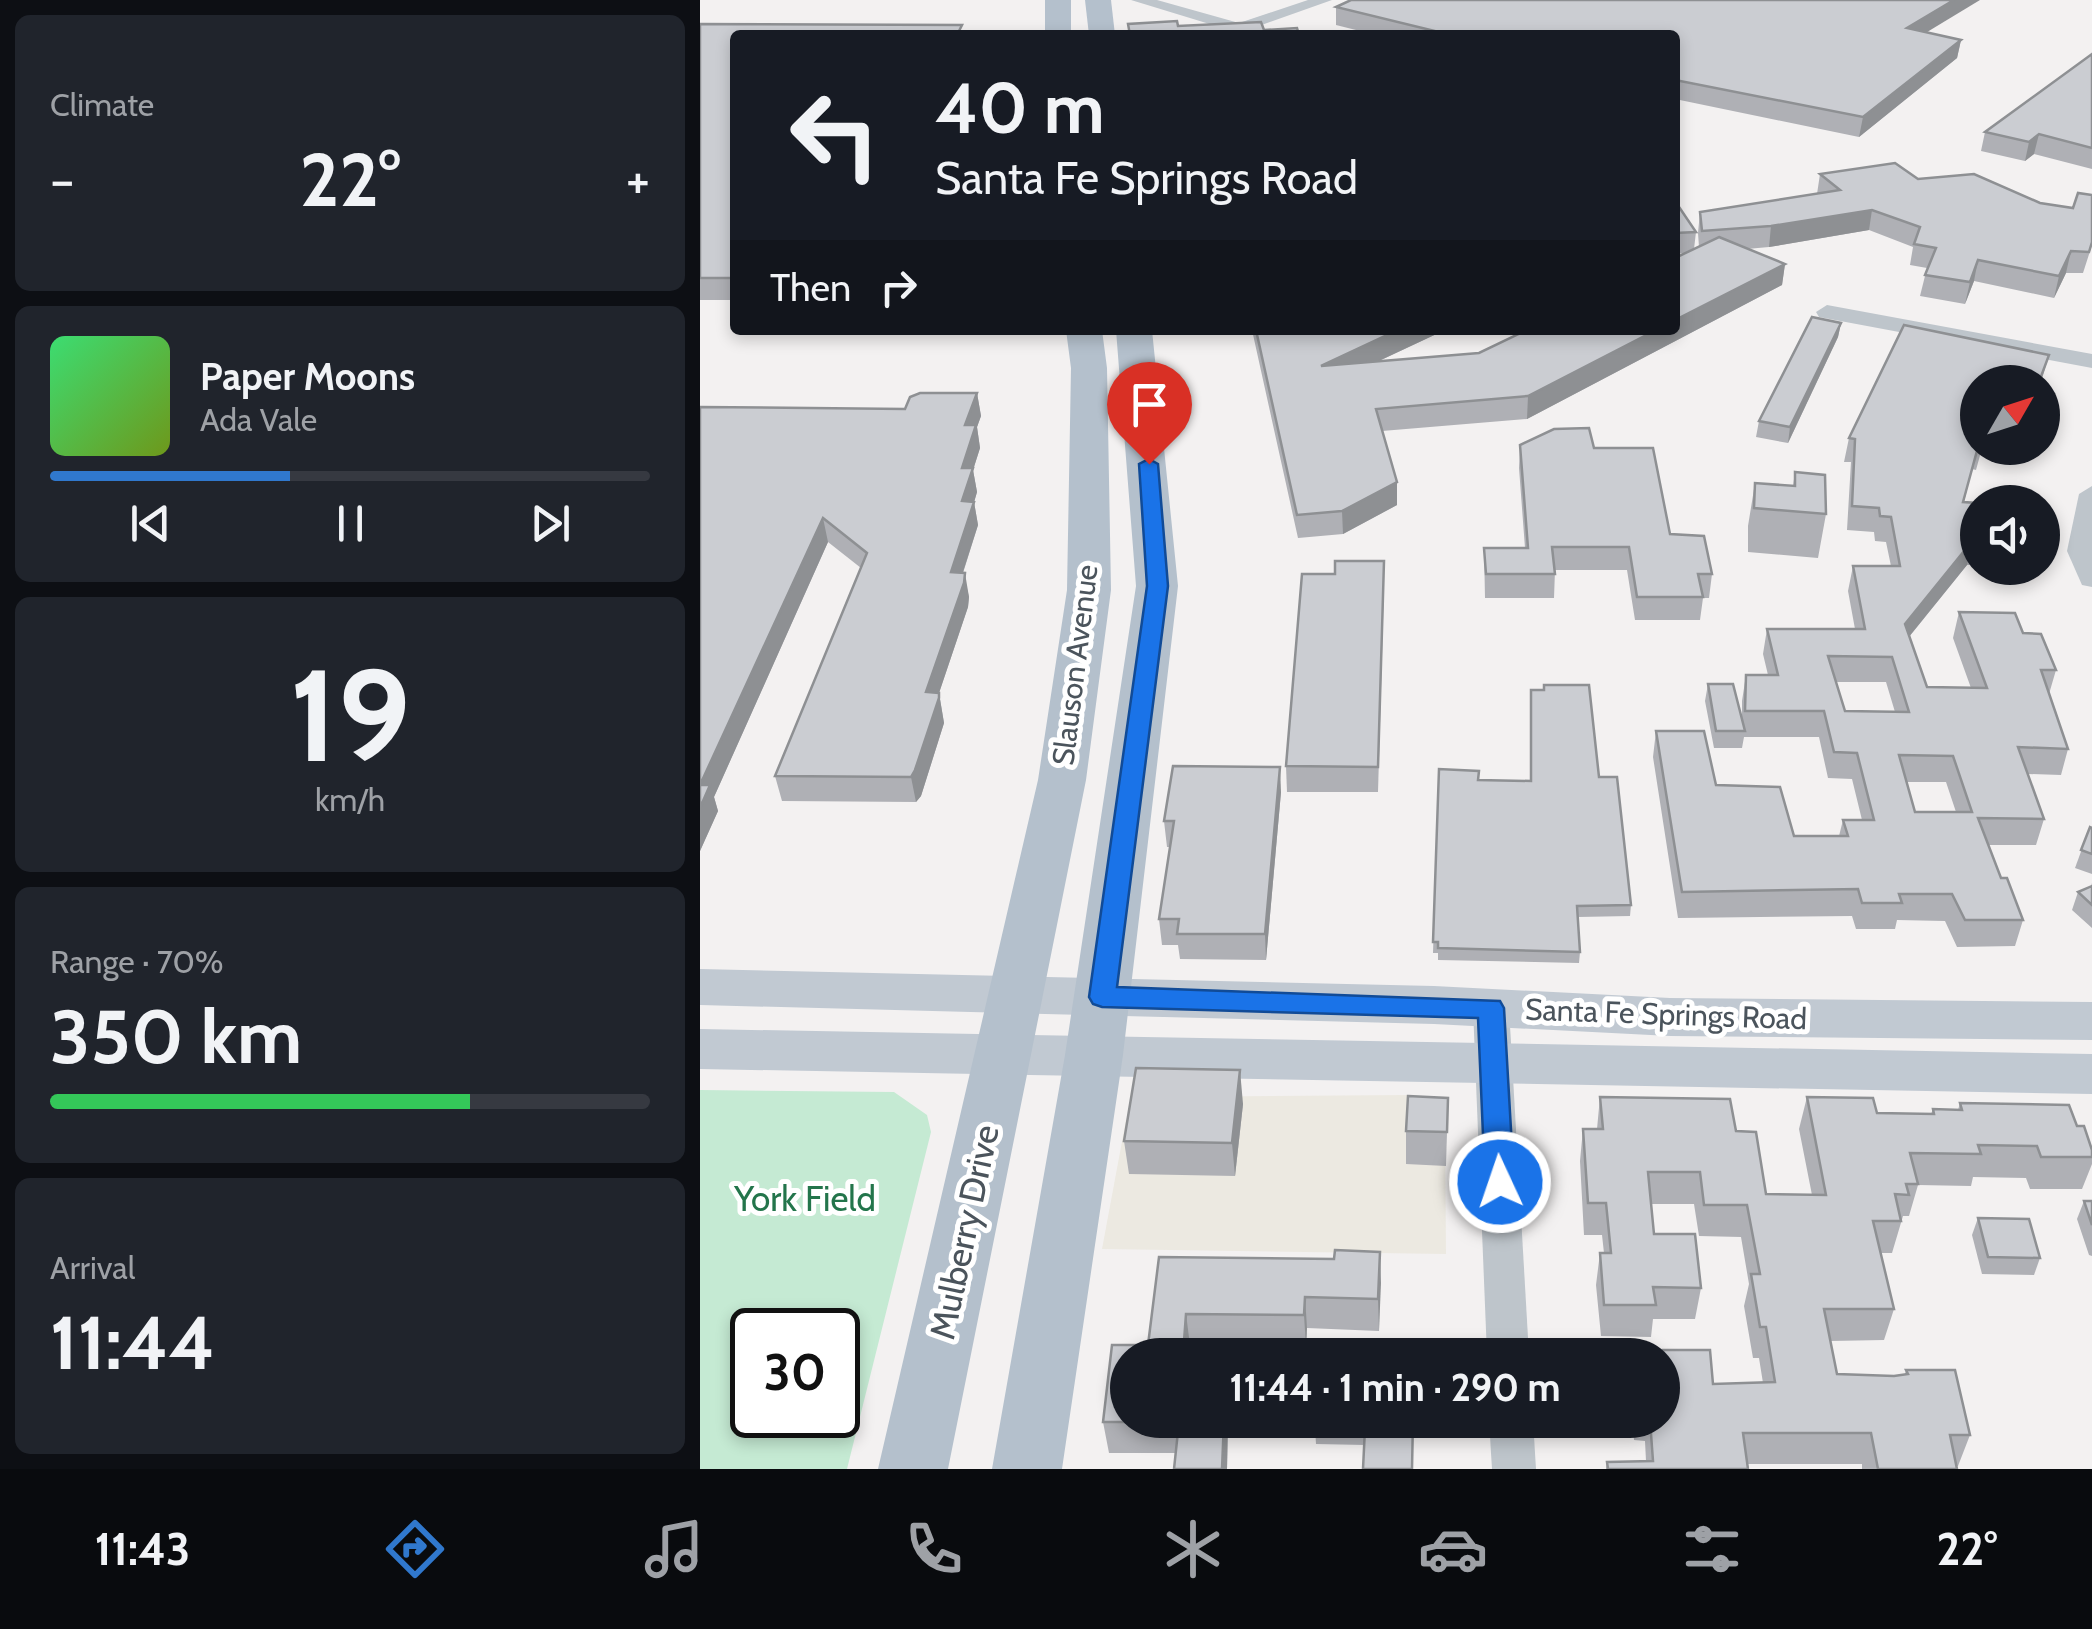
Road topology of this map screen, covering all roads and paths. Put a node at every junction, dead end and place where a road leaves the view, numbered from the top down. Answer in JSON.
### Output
{"nodes":[{"id":1,"x":1058,"y":0,"type":"edge"},
{"id":2,"x":1098,"y":0,"type":"edge"},
{"id":3,"x":1139,"y":0,"type":"edge"},
{"id":4,"x":1324,"y":0,"type":"edge"},
{"id":5,"x":1058,"y":30,"type":"edge"},
{"id":6,"x":1101,"y":30,"type":"edge"},
{"id":7,"x":1827,"y":312,"type":"dead end"},
{"id":8,"x":1135,"y":335,"type":"edge"},
{"id":9,"x":1086,"y":349,"type":"edge"},
{"id":10,"x":2092,"y":361,"type":"edge"},
{"id":11,"x":1139,"y":368,"type":"junction"},
{"id":12,"x":2092,"y":494,"type":"edge"},
{"id":13,"x":2092,"y":579,"type":"edge"},
{"id":14,"x":700,"y":988,"type":"edge"},
{"id":15,"x":1491,"y":1008,"type":"junction"},
{"id":16,"x":2092,"y":1021,"type":"edge"},
{"id":17,"x":1010,"y":1024,"type":"junction"},
{"id":18,"x":1098,"y":1026,"type":"junction"},
{"id":19,"x":700,"y":1048,"type":"edge"},
{"id":20,"x":1494,"y":1062,"type":"junction"},
{"id":21,"x":2092,"y":1074,"type":"edge"},
{"id":22,"x":1507,"y":1338,"type":"edge"},
{"id":23,"x":1513,"y":1438,"type":"edge"},
{"id":24,"x":913,"y":1469,"type":"edge"},
{"id":25,"x":1027,"y":1469,"type":"edge"},
{"id":26,"x":1514,"y":1469,"type":"edge"}],
"edges":[{"from":1,"to":5,"type":"main road"},
{"from":2,"to":6,"type":"main road"},
{"from":3,"to":4,"type":"street"},
{"from":7,"to":10,"type":"street"},
{"from":8,"to":11,"type":"main road"},
{"from":9,"to":11,"type":"main road"},
{"from":9,"to":17,"type":"main road","name":"Slauson Avenue"},
{"from":11,"to":18,"type":"main road"},
{"from":12,"to":13,"type":"street"},
{"from":14,"to":17,"type":"main road","name":"Santa Fe Springs Road"},
{"from":15,"to":16,"type":"main road","name":"Santa Fe Springs Road"},
{"from":15,"to":18,"type":"main road","name":"Santa Fe Springs Road"},
{"from":15,"to":20,"type":"street"},
{"from":17,"to":18,"type":"main road","name":"Santa Fe Springs Road"},
{"from":17,"to":19,"type":"main road","name":"Santa Fe Springs Road"},
{"from":17,"to":24,"type":"main road","name":"Mulberry Drive"},
{"from":18,"to":20,"type":"main road","name":"Santa Fe Springs Road"},
{"from":18,"to":25,"type":"main road"},
{"from":20,"to":21,"type":"main road","name":"Santa Fe Springs Road"},
{"from":20,"to":22,"type":"street"},
{"from":23,"to":26,"type":"street"}]}
